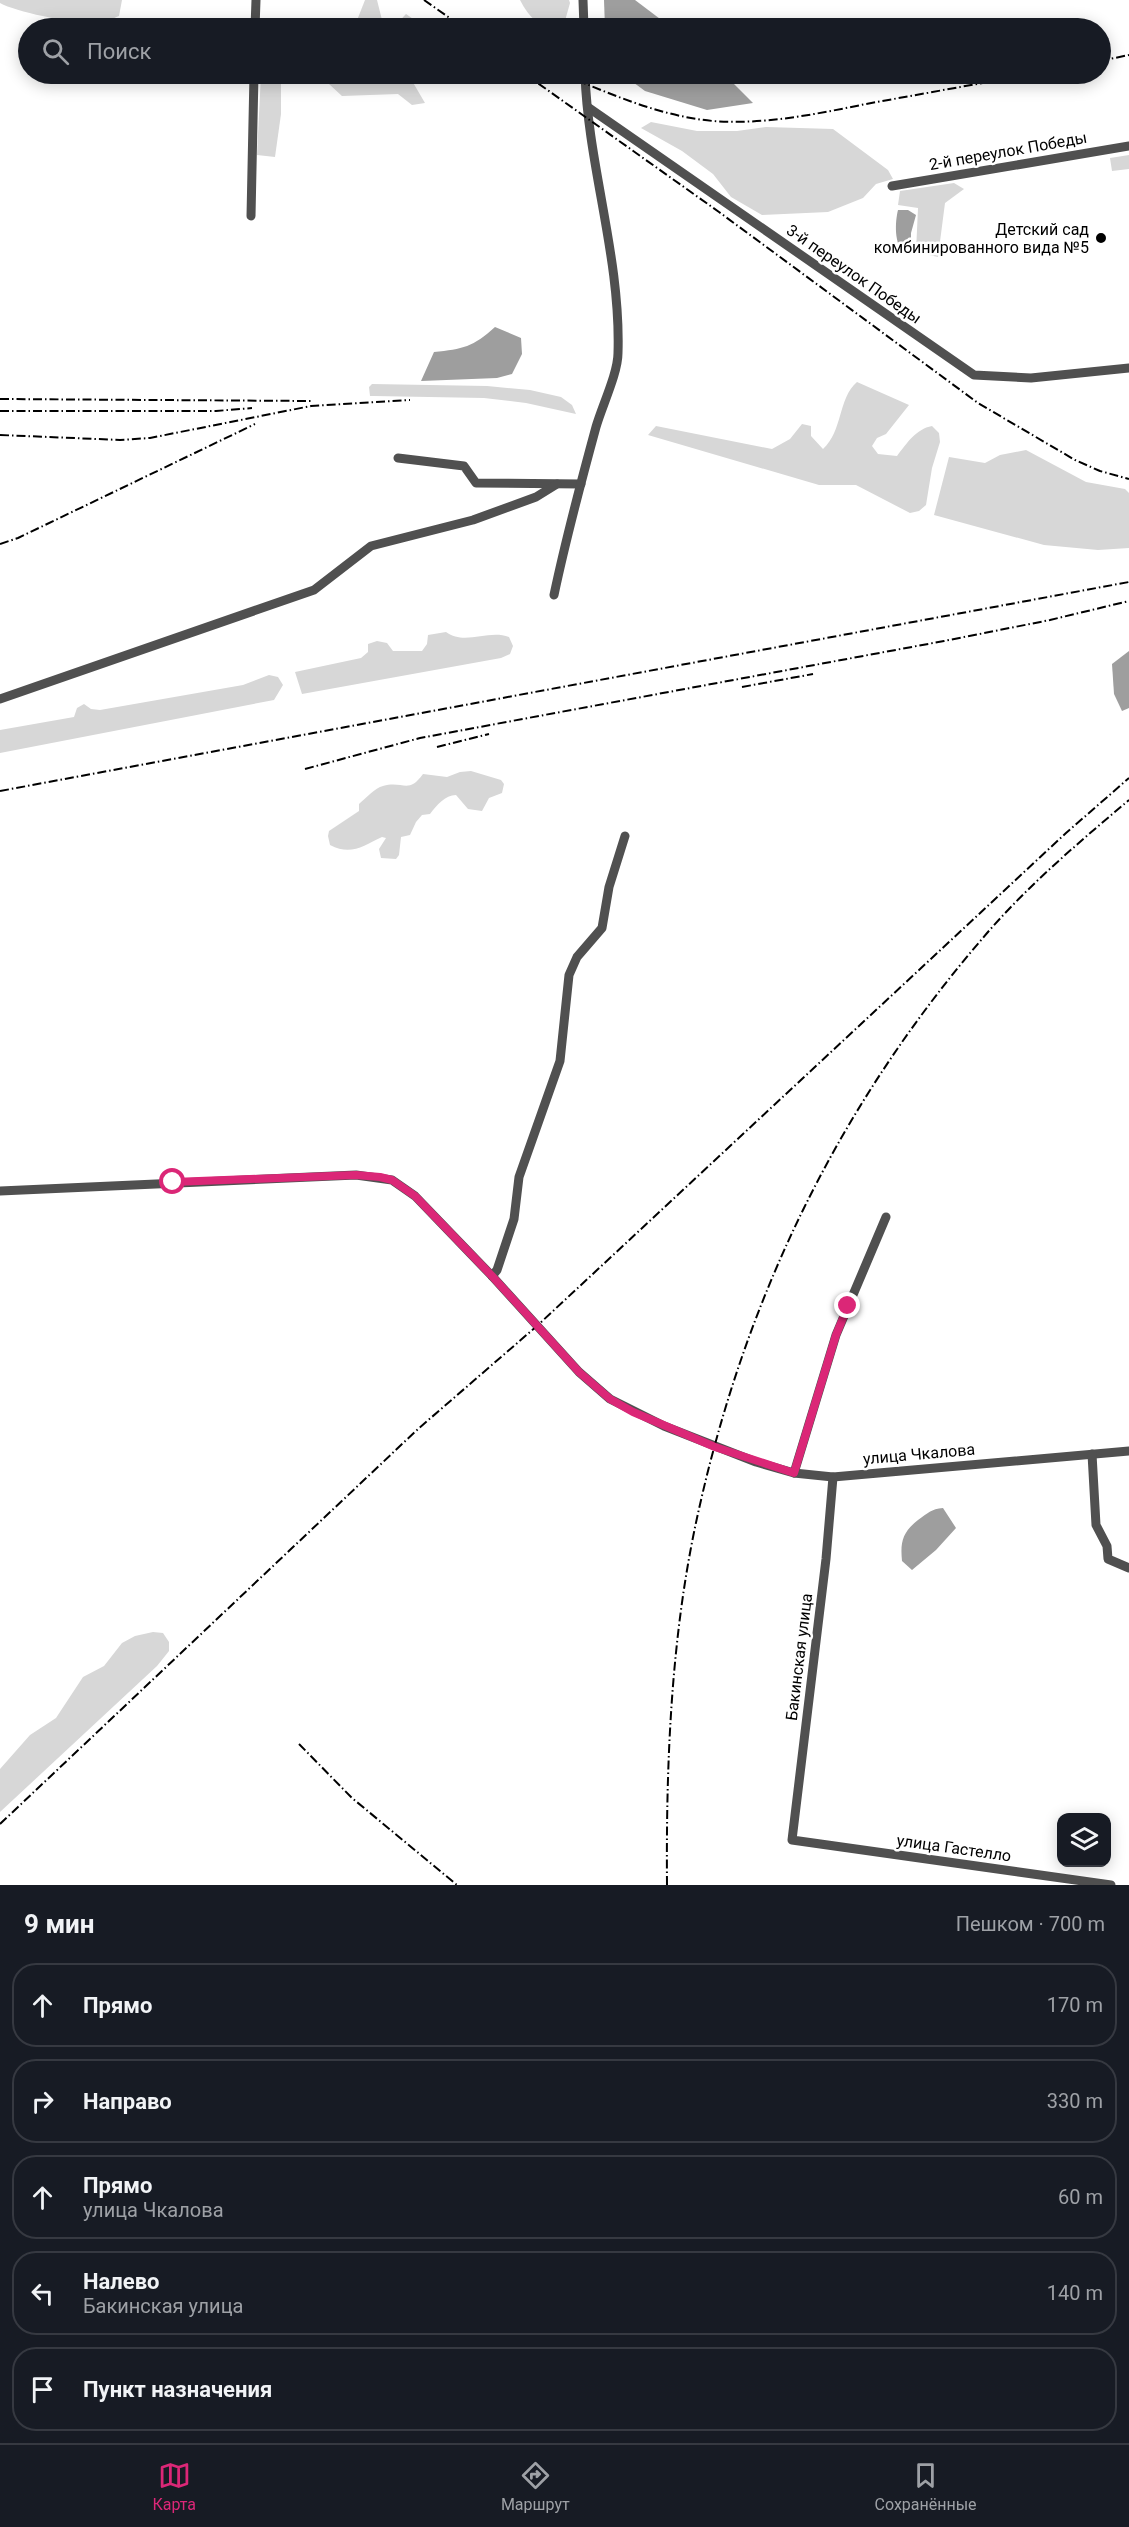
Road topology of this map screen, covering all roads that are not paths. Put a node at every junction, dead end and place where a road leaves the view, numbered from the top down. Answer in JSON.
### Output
{"nodes":[{"id":1,"x":256,"y":0,"type":"edge"},
{"id":2,"x":583,"y":0,"type":"edge"},
{"id":3,"x":255,"y":18,"type":"edge"},
{"id":4,"x":584,"y":18,"type":"edge"},
{"id":5,"x":254,"y":84,"type":"edge"},
{"id":6,"x":586,"y":84,"type":"edge"},
{"id":7,"x":589,"y":108,"type":"junction"},
{"id":8,"x":1129,"y":146,"type":"edge"},
{"id":9,"x":892,"y":186,"type":"dead end"},
{"id":10,"x":251,"y":216,"type":"dead end"},
{"id":11,"x":1129,"y":368,"type":"edge"},
{"id":12,"x":398,"y":458,"type":"dead end"},
{"id":13,"x":557,"y":484,"type":"junction"},
{"id":14,"x":581,"y":484,"type":"junction"},
{"id":15,"x":554,"y":595,"type":"dead end"},
{"id":16,"x":0,"y":699,"type":"edge"},
{"id":17,"x":625,"y":837,"type":"dead end"},
{"id":18,"x":0,"y":1191,"type":"edge"},
{"id":19,"x":886,"y":1217,"type":"dead end"},
{"id":20,"x":492,"y":1276,"type":"junction"},
{"id":21,"x":1129,"y":1450,"type":"edge"},
{"id":22,"x":1092,"y":1454,"type":"junction"},
{"id":23,"x":794,"y":1473,"type":"junction"},
{"id":24,"x":833,"y":1477,"type":"junction"},
{"id":25,"x":1129,"y":1568,"type":"edge"},
{"id":26,"x":792,"y":1840,"type":"joint"},
{"id":27,"x":1111,"y":1885,"type":"edge"}],
"edges":[{"from":1,"to":3,"type":"street"},
{"from":2,"to":4,"type":"street"},
{"from":5,"to":10,"type":"street"},
{"from":6,"to":7,"type":"street"},
{"from":7,"to":11,"type":"street","name":"3-й переулок Победы"},
{"from":7,"to":14,"type":"street"},
{"from":8,"to":9,"type":"street","name":"2-й переулок Победы"},
{"from":12,"to":13,"type":"street"},
{"from":13,"to":14,"type":"street"},
{"from":13,"to":16,"type":"street"},
{"from":14,"to":15,"type":"street"},
{"from":17,"to":20,"type":"street"},
{"from":18,"to":20,"type":"street","name":"улица Чкалова"},
{"from":19,"to":23,"type":"street"},
{"from":20,"to":23,"type":"street","name":"улица Чкалова"},
{"from":21,"to":22,"type":"street","name":"улица Чкалова"},
{"from":22,"to":24,"type":"street","name":"улица Чкалова"},
{"from":22,"to":25,"type":"street"},
{"from":23,"to":24,"type":"street","name":"улица Чкалова"},
{"from":24,"to":26,"type":"street","name":"Бакинская улица"},
{"from":26,"to":27,"type":"street","name":"улица Гастелло"}]}
